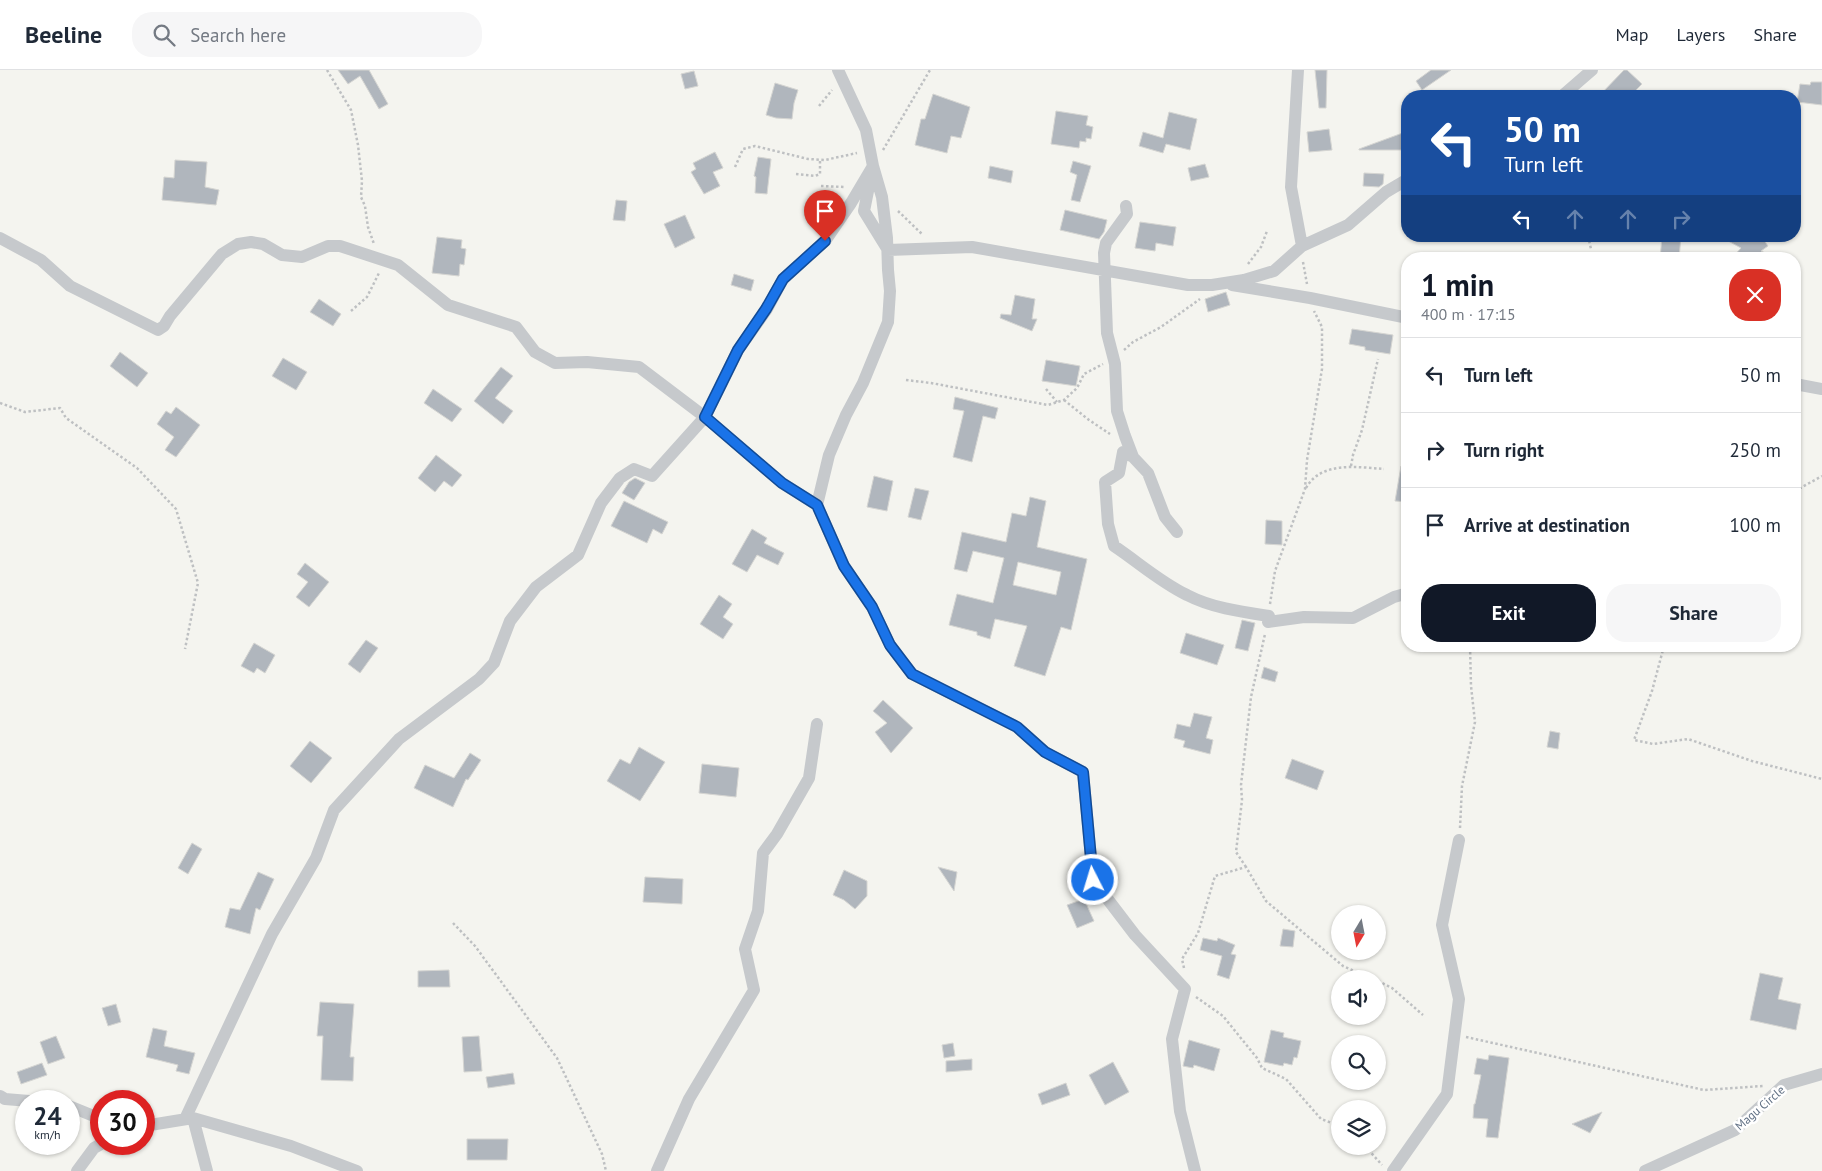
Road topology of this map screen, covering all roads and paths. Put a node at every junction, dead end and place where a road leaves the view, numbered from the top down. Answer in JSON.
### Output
{"nodes":[{"id":1,"x":327,"y":70,"type":"edge"},
{"id":2,"x":838,"y":70,"type":"edge"},
{"id":3,"x":930,"y":70,"type":"edge"},
{"id":4,"x":1298,"y":70,"type":"edge"},
{"id":5,"x":1592,"y":70,"type":"edge"},
{"id":6,"x":845,"y":85,"type":"junction"},
{"id":7,"x":1569,"y":90,"type":"edge"},
{"id":8,"x":819,"y":106,"type":"dead end"},
{"id":9,"x":820,"y":160,"type":"junction"},
{"id":10,"x":873,"y":164,"type":"junction"},
{"id":11,"x":735,"y":167,"type":"dead end"},
{"id":12,"x":796,"y":174,"type":"dead end"},
{"id":13,"x":1401,"y":183,"type":"edge"},
{"id":14,"x":822,"y":186,"type":"dead end"},
{"id":15,"x":859,"y":190,"type":"junction"},
{"id":16,"x":882,"y":197,"type":"junction"},
{"id":17,"x":1126,"y":206,"type":"dead end"},
{"id":18,"x":1267,"y":231,"type":"dead end"},
{"id":19,"x":0,"y":238,"type":"edge"},
{"id":20,"x":1589,"y":242,"type":"edge"},
{"id":21,"x":1302,"y":246,"type":"junction"},
{"id":22,"x":1591,"y":249,"type":"dead end"},
{"id":23,"x":888,"y":250,"type":"junction"},
{"id":24,"x":935,"y":250,"type":"junction"},
{"id":25,"x":381,"y":261,"type":"junction"},
{"id":26,"x":1105,"y":271,"type":"junction"},
{"id":27,"x":1226,"y":283,"type":"junction"},
{"id":28,"x":1310,"y":298,"type":"junction"},
{"id":29,"x":351,"y":311,"type":"dead end"},
{"id":30,"x":1401,"y":317,"type":"edge"},
{"id":31,"x":1113,"y":356,"type":"junction"},
{"id":32,"x":1378,"y":359,"type":"dead end"},
{"id":33,"x":906,"y":380,"type":"dead end"},
{"id":34,"x":1801,"y":385,"type":"edge"},
{"id":35,"x":1046,"y":389,"type":"dead end"},
{"id":36,"x":1822,"y":390,"type":"edge"},
{"id":37,"x":1064,"y":400,"type":"junction"},
{"id":38,"x":1057,"y":402,"type":"junction"},
{"id":39,"x":0,"y":404,"type":"edge"},
{"id":40,"x":705,"y":417,"type":"junction"},
{"id":41,"x":1127,"y":443,"type":"junction"},
{"id":42,"x":1133,"y":457,"type":"junction"},
{"id":43,"x":1351,"y":466,"type":"junction"},
{"id":44,"x":1384,"y":469,"type":"dead end"},
{"id":45,"x":1822,"y":476,"type":"edge"},
{"id":46,"x":1801,"y":488,"type":"edge"},
{"id":47,"x":1305,"y":489,"type":"junction"},
{"id":48,"x":817,"y":505,"type":"junction"},
{"id":49,"x":1177,"y":532,"type":"dead end"},
{"id":50,"x":1401,"y":595,"type":"edge"},
{"id":51,"x":1268,"y":619,"type":"junction"},
{"id":52,"x":185,"y":649,"type":"dead end"},
{"id":53,"x":1470,"y":652,"type":"edge"},
{"id":54,"x":1662,"y":652,"type":"edge"},
{"id":55,"x":818,"y":724,"type":"dead end"},
{"id":56,"x":1822,"y":779,"type":"edge"},
{"id":57,"x":1459,"y":840,"type":"joint"},
{"id":58,"x":1246,"y":867,"type":"junction"},
{"id":59,"x":454,"y":923,"type":"dead end"},
{"id":60,"x":1352,"y":970,"type":"edge"},
{"id":61,"x":1186,"y":982,"type":"junction"},
{"id":62,"x":1386,"y":985,"type":"edge"},
{"id":63,"x":1423,"y":1016,"type":"dead end"},
{"id":64,"x":1455,"y":1035,"type":"junction"},
{"id":65,"x":1822,"y":1074,"type":"edge"},
{"id":66,"x":1784,"y":1085,"type":"junction"},
{"id":67,"x":0,"y":1096,"type":"edge"},
{"id":68,"x":15,"y":1100,"type":"edge"},
{"id":69,"x":189,"y":1118,"type":"junction"},
{"id":70,"x":1331,"y":1123,"type":"edge"},
{"id":71,"x":155,"y":1124,"type":"edge"},
{"id":72,"x":90,"y":1154,"type":"edge"},
{"id":73,"x":1374,"y":1155,"type":"edge"},
{"id":74,"x":1388,"y":1168,"type":"edge"},
{"id":75,"x":78,"y":1171,"type":"edge"},
{"id":76,"x":207,"y":1171,"type":"edge"},
{"id":77,"x":357,"y":1171,"type":"edge"},
{"id":78,"x":606,"y":1171,"type":"edge"},
{"id":79,"x":657,"y":1171,"type":"edge"},
{"id":80,"x":1195,"y":1171,"type":"edge"},
{"id":81,"x":1645,"y":1171,"type":"edge"}],
"edges":[{"from":1,"to":25,"type":"path"},
{"from":2,"to":6,"type":"street"},
{"from":3,"to":10,"type":"path"},
{"from":4,"to":21,"type":"street"},
{"from":5,"to":7,"type":"street"},
{"from":6,"to":8,"type":"path"},
{"from":6,"to":10,"type":"street"},
{"from":9,"to":10,"type":"path"},
{"from":9,"to":11,"type":"path"},
{"from":9,"to":12,"type":"path"},
{"from":10,"to":15,"type":"street"},
{"from":10,"to":16,"type":"street"},
{"from":10,"to":23,"type":"street"},
{"from":13,"to":21,"type":"street"},
{"from":14,"to":15,"type":"path"},
{"from":15,"to":40,"type":"street"},
{"from":16,"to":23,"type":"street"},
{"from":16,"to":24,"type":"path"},
{"from":17,"to":26,"type":"street"},
{"from":18,"to":27,"type":"path"},
{"from":19,"to":25,"type":"street"},
{"from":20,"to":22,"type":"path"},
{"from":21,"to":27,"type":"street"},
{"from":21,"to":28,"type":"path"},
{"from":23,"to":24,"type":"street"},
{"from":23,"to":48,"type":"street"},
{"from":24,"to":26,"type":"street"},
{"from":25,"to":29,"type":"path"},
{"from":25,"to":40,"type":"street"},
{"from":26,"to":27,"type":"street"},
{"from":26,"to":31,"type":"street"},
{"from":27,"to":28,"type":"street"},
{"from":27,"to":31,"type":"path"},
{"from":28,"to":30,"type":"street"},
{"from":28,"to":47,"type":"path"},
{"from":31,"to":37,"type":"path"},
{"from":31,"to":41,"type":"street"},
{"from":32,"to":43,"type":"path"},
{"from":33,"to":38,"type":"path"},
{"from":34,"to":36,"type":"street"},
{"from":35,"to":38,"type":"path"},
{"from":37,"to":38,"type":"path"},
{"from":37,"to":41,"type":"path"},
{"from":39,"to":52,"type":"path"},
{"from":40,"to":48,"type":"street"},
{"from":40,"to":69,"type":"street"},
{"from":41,"to":42,"type":"street"},
{"from":42,"to":49,"type":"street"},
{"from":42,"to":51,"type":"street"},
{"from":43,"to":44,"type":"path"},
{"from":43,"to":47,"type":"path"},
{"from":45,"to":46,"type":"path"},
{"from":47,"to":51,"type":"path"},
{"from":48,"to":61,"type":"street"},
{"from":50,"to":51,"type":"street"},
{"from":51,"to":58,"type":"path"},
{"from":53,"to":57,"type":"path"},
{"from":54,"to":56,"type":"path"},
{"from":55,"to":79,"type":"street"},
{"from":57,"to":64,"type":"street"},
{"from":58,"to":60,"type":"path"},
{"from":58,"to":61,"type":"path"},
{"from":59,"to":78,"type":"path"},
{"from":61,"to":70,"type":"path"},
{"from":61,"to":80,"type":"street"},
{"from":62,"to":63,"type":"path"},
{"from":64,"to":66,"type":"path"},
{"from":64,"to":74,"type":"street"},
{"from":65,"to":66,"type":"street","name":"Magu Circle"},
{"from":66,"to":81,"type":"street","name":"Magu Circle"},
{"from":67,"to":68,"type":"street"},
{"from":69,"to":71,"type":"street"},
{"from":69,"to":76,"type":"street"},
{"from":69,"to":77,"type":"street"},
{"from":72,"to":75,"type":"street"},
{"from":73,"to":74,"type":"path"}]}
